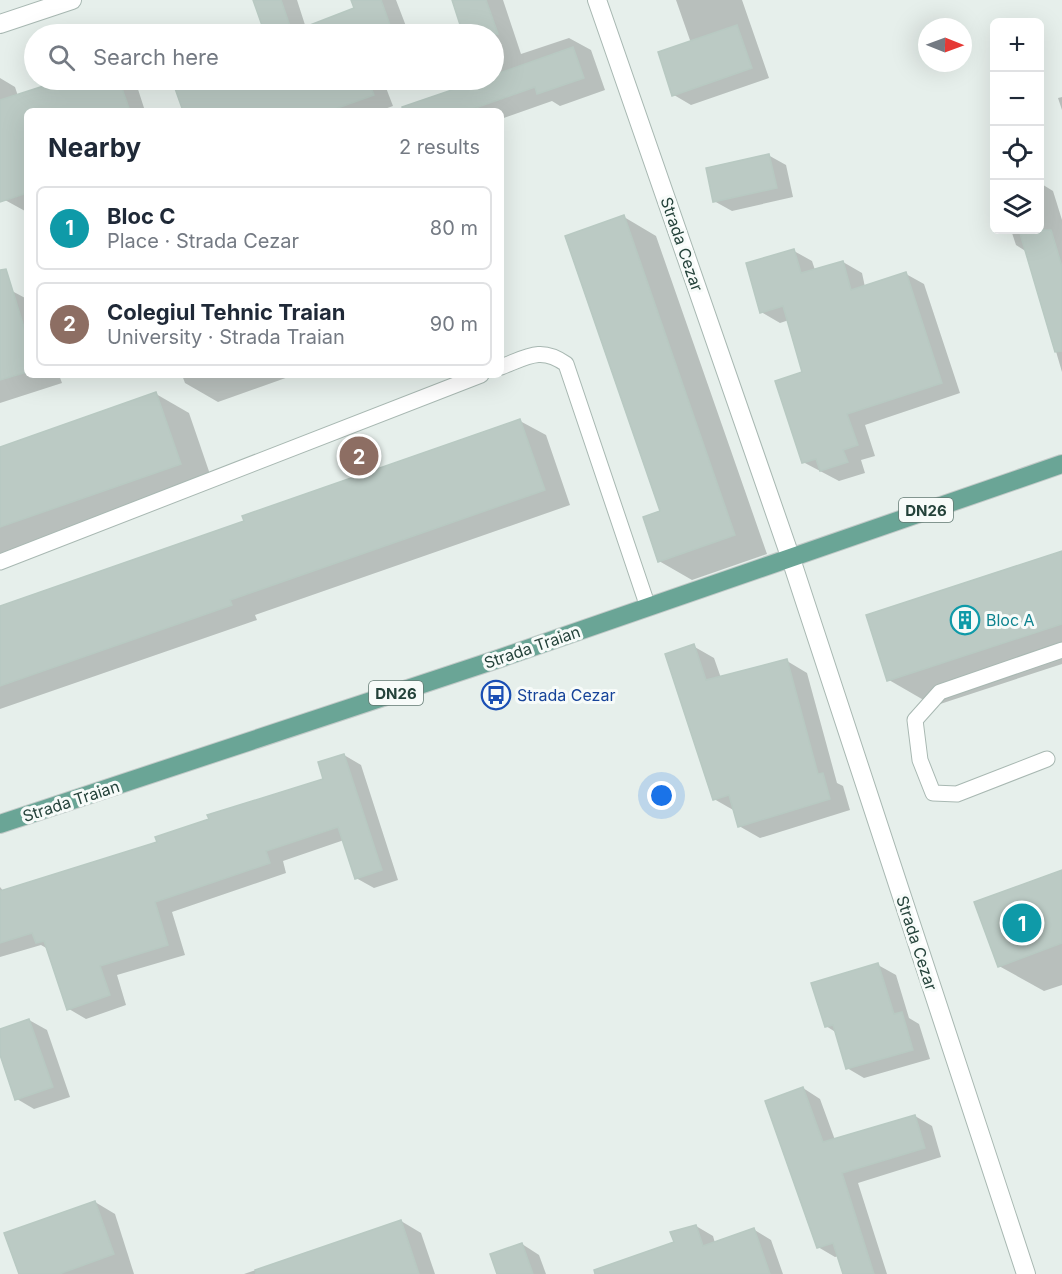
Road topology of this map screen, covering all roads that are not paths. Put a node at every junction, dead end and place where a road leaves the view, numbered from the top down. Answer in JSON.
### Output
{"nodes":[{"id":1,"x":72,"y":0,"type":"edge"},
{"id":2,"x":597,"y":0,"type":"edge"},
{"id":3,"x":0,"y":24,"type":"edge"},
{"id":4,"x":504,"y":366,"type":"edge"},
{"id":5,"x":474,"y":378,"type":"edge"},
{"id":6,"x":1062,"y":464,"type":"edge"},
{"id":7,"x":790,"y":556,"type":"junction"},
{"id":8,"x":0,"y":562,"type":"edge"},
{"id":9,"x":648,"y":607,"type":"junction"},
{"id":10,"x":1062,"y":650,"type":"edge"},
{"id":11,"x":1047,"y":759,"type":"dead end"},
{"id":12,"x":0,"y":824,"type":"edge"},
{"id":13,"x":1026,"y":1274,"type":"edge"}],
"edges":[{"from":1,"to":3,"type":"street"},
{"from":2,"to":7,"type":"street","name":"Strada Cezar"},
{"from":4,"to":9,"type":"lane"},
{"from":5,"to":8,"type":"lane"},
{"from":6,"to":7,"type":"main road","name":"Strada Traian","number":"DN26"},
{"from":7,"to":9,"type":"main road","name":"Strada Traian","number":"DN26"},
{"from":7,"to":13,"type":"street","name":"Strada Cezar"},
{"from":9,"to":12,"type":"main road","name":"Strada Traian","number":"DN26"},
{"from":10,"to":11,"type":"lane"}]}
